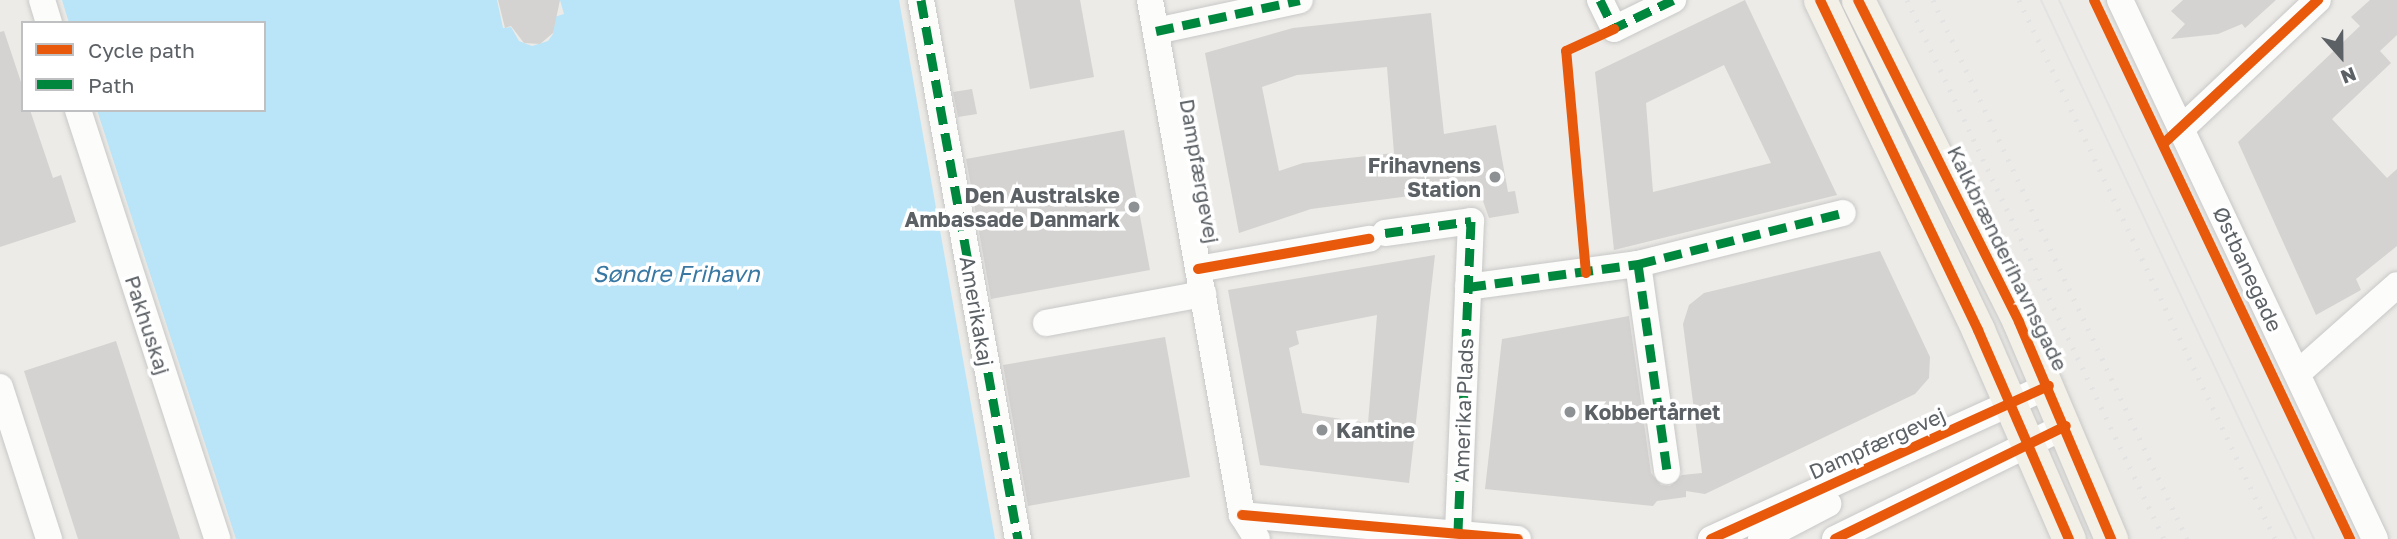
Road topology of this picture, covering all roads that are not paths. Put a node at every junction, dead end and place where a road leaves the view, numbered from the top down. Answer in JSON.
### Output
{"nodes":[{"id":1,"x":42,"y":0,"type":"edge"},
{"id":2,"x":921,"y":0,"type":"edge"},
{"id":3,"x":1150,"y":0,"type":"edge"},
{"id":4,"x":1600,"y":0,"type":"edge"},
{"id":5,"x":1673,"y":0,"type":"edge"},
{"id":6,"x":1820,"y":0,"type":"edge"},
{"id":7,"x":1858,"y":0,"type":"edge"},
{"id":8,"x":2120,"y":0,"type":"edge"},
{"id":9,"x":2318,"y":0,"type":"edge"},
{"id":10,"x":1284,"y":1,"type":"edge"},
{"id":11,"x":48,"y":21,"type":"edge"},
{"id":12,"x":1156,"y":31,"type":"junction"},
{"id":13,"x":79,"y":112,"type":"edge"},
{"id":14,"x":2181,"y":129,"type":"junction"},
{"id":15,"x":1843,"y":213,"type":"dead end"},
{"id":16,"x":1638,"y":264,"type":"junction"},
{"id":17,"x":1201,"y":282,"type":"junction"},
{"id":18,"x":2397,"y":285,"type":"edge"},
{"id":19,"x":1468,"y":287,"type":"junction"},
{"id":20,"x":1046,"y":323,"type":"dead end"},
{"id":21,"x":2298,"y":373,"type":"junction"},
{"id":22,"x":2049,"y":386,"type":"junction"},
{"id":23,"x":0,"y":387,"type":"edge"},
{"id":24,"x":2009,"y":405,"type":"junction"},
{"id":25,"x":2066,"y":426,"type":"junction"},
{"id":26,"x":2027,"y":445,"type":"junction"},
{"id":27,"x":1868,"y":468,"type":"junction"},
{"id":28,"x":1667,"y":471,"type":"dead end"},
{"id":29,"x":1251,"y":532,"type":"edge"},
{"id":30,"x":1458,"y":533,"type":"junction"},
{"id":31,"x":1718,"y":538,"type":"edge"},
{"id":32,"x":49,"y":539,"type":"edge"},
{"id":33,"x":218,"y":539,"type":"edge"},
{"id":34,"x":1018,"y":539,"type":"edge"},
{"id":35,"x":1518,"y":539,"type":"edge"},
{"id":36,"x":1762,"y":539,"type":"edge"},
{"id":37,"x":1835,"y":539,"type":"edge"},
{"id":38,"x":2069,"y":539,"type":"edge"},
{"id":39,"x":2111,"y":539,"type":"edge"},
{"id":40,"x":2375,"y":539,"type":"edge"}],
"edges":[{"from":1,"to":11,"type":"street"},
{"from":2,"to":34,"type":"street","name":"Amerikakaj"},
{"from":3,"to":12,"type":"street","name":"Dampfærgevej"},
{"from":4,"to":5,"type":"street"},
{"from":6,"to":24,"type":"main road"},
{"from":7,"to":22,"type":"main road","name":"Kalkbrænderihavnsgade"},
{"from":8,"to":14,"type":"street","name":"Østbanegade"},
{"from":9,"to":14,"type":"street"},
{"from":10,"to":12,"type":"street"},
{"from":12,"to":17,"type":"street","name":"Dampfærgevej"},
{"from":13,"to":33,"type":"street","name":"Pakhuskaj"},
{"from":14,"to":21,"type":"street","name":"Østbanegade"},
{"from":15,"to":16,"type":"street"},
{"from":16,"to":19,"type":"street"},
{"from":16,"to":28,"type":"street"},
{"from":17,"to":19,"type":"street","name":"Amerika Plads"},
{"from":17,"to":20,"type":"street"},
{"from":17,"to":29,"type":"street","name":"Dampfærgevej"},
{"from":18,"to":21,"type":"street"},
{"from":19,"to":30,"type":"street","name":"Amerika Plads"},
{"from":21,"to":40,"type":"street","name":"Østbanegade"},
{"from":22,"to":24,"type":"street","name":"Dampfærgevej"},
{"from":22,"to":25,"type":"main road","name":"Kalkbrænderihavnsgade"},
{"from":23,"to":32,"type":"street"},
{"from":24,"to":26,"type":"main road"},
{"from":24,"to":27,"type":"street","name":"Dampfærgevej"},
{"from":25,"to":26,"type":"street"},
{"from":25,"to":39,"type":"main road","name":"Kalkbrænderihavnsgade"},
{"from":26,"to":37,"type":"street"},
{"from":26,"to":38,"type":"main road"},
{"from":27,"to":31,"type":"street","name":"Dampfærgevej"},
{"from":27,"to":36,"type":"street","name":"Dampfærgevej"},
{"from":29,"to":30,"type":"street","name":"Dampfærgevej"},
{"from":30,"to":35,"type":"street","name":"Dampfærgevej"}]}
